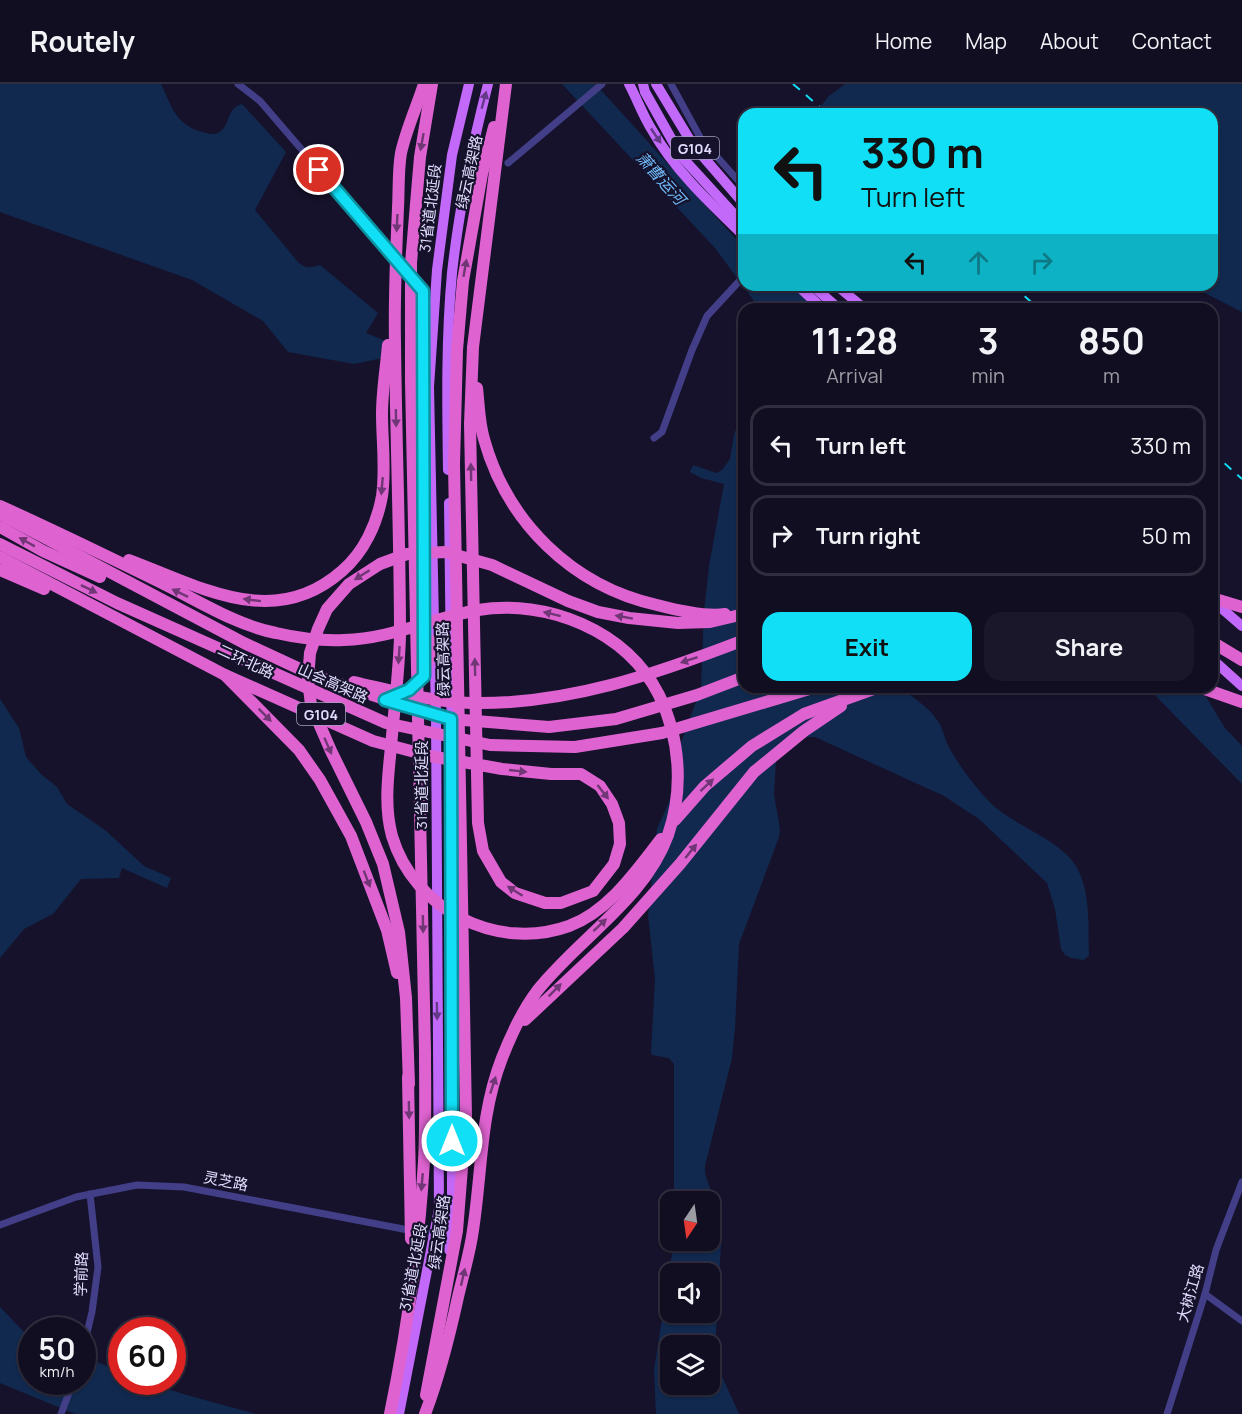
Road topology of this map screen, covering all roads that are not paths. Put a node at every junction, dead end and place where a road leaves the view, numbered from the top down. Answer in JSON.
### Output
{"nodes":[{"id":1,"x":238,"y":84,"type":"edge"},
{"id":2,"x":424,"y":84,"type":"edge"},
{"id":3,"x":432,"y":84,"type":"edge"},
{"id":4,"x":469,"y":84,"type":"edge"},
{"id":5,"x":488,"y":84,"type":"edge"},
{"id":6,"x":505,"y":84,"type":"edge"},
{"id":7,"x":602,"y":84,"type":"edge"},
{"id":8,"x":629,"y":84,"type":"edge"},
{"id":9,"x":643,"y":84,"type":"edge"},
{"id":10,"x":656,"y":84,"type":"edge"},
{"id":11,"x":671,"y":84,"type":"edge"},
{"id":12,"x":508,"y":163,"type":"dead end"},
{"id":13,"x":738,"y":180,"type":"edge"},
{"id":14,"x":738,"y":197,"type":"edge"},
{"id":15,"x":738,"y":218,"type":"edge"},
{"id":16,"x":738,"y":230,"type":"edge"},
{"id":17,"x":456,"y":241,"type":"junction"},
{"id":18,"x":394,"y":282,"type":"junction"},
{"id":19,"x":738,"y":283,"type":"edge"},
{"id":20,"x":423,"y":291,"type":"joint"},
{"id":21,"x":843,"y":291,"type":"edge"},
{"id":22,"x":815,"y":292,"type":"edge"},
{"id":23,"x":831,"y":303,"type":"edge"},
{"id":24,"x":858,"y":303,"type":"edge"},
{"id":25,"x":473,"y":347,"type":"junction"},
{"id":26,"x":654,"y":438,"type":"dead end"},
{"id":27,"x":0,"y":506,"type":"edge"},
{"id":28,"x":0,"y":514,"type":"edge"},
{"id":29,"x":0,"y":527,"type":"edge"},
{"id":30,"x":66,"y":536,"type":"junction"},
{"id":31,"x":0,"y":544,"type":"edge"},
{"id":32,"x":0,"y":558,"type":"edge"},
{"id":33,"x":0,"y":570,"type":"edge"},
{"id":34,"x":1218,"y":601,"type":"edge"},
{"id":35,"x":1218,"y":604,"type":"edge"},
{"id":36,"x":1242,"y":607,"type":"edge"},
{"id":37,"x":1218,"y":608,"type":"edge"},
{"id":38,"x":738,"y":614,"type":"edge"},
{"id":39,"x":1242,"y":614,"type":"edge"},
{"id":40,"x":738,"y":615,"type":"edge"},
{"id":41,"x":1242,"y":626,"type":"edge"},
{"id":42,"x":434,"y":641,"type":"junction"},
{"id":43,"x":738,"y":642,"type":"edge"},
{"id":44,"x":1218,"y":646,"type":"edge"},
{"id":45,"x":1242,"y":660,"type":"edge"},
{"id":46,"x":1218,"y":664,"type":"edge"},
{"id":47,"x":225,"y":675,"type":"junction"},
{"id":48,"x":424,"y":676,"type":"junction"},
{"id":49,"x":738,"y":677,"type":"edge"},
{"id":50,"x":1242,"y":686,"type":"edge"},
{"id":51,"x":1218,"y":689,"type":"edge"},
{"id":52,"x":788,"y":693,"type":"edge"},
{"id":53,"x":796,"y":693,"type":"edge"},
{"id":54,"x":864,"y":693,"type":"edge"},
{"id":55,"x":868,"y":693,"type":"edge"},
{"id":56,"x":1217,"y":693,"type":"edge"},
{"id":57,"x":385,"y":700,"type":"junction"},
{"id":58,"x":1242,"y":701,"type":"edge"},
{"id":59,"x":436,"y":716,"type":"junction"},
{"id":60,"x":451,"y":719,"type":"junction"},
{"id":61,"x":435,"y":750,"type":"junction"},
{"id":62,"x":452,"y":751,"type":"junction"},
{"id":63,"x":513,"y":1031,"type":"junction"},
{"id":64,"x":409,"y":1083,"type":"junction"},
{"id":65,"x":1242,"y":1182,"type":"edge"},
{"id":66,"x":90,"y":1194,"type":"junction"},
{"id":67,"x":0,"y":1225,"type":"edge"},
{"id":68,"x":435,"y":1235,"type":"junction"},
{"id":69,"x":450,"y":1238,"type":"junction"},
{"id":70,"x":411,"y":1290,"type":"junction"},
{"id":71,"x":1205,"y":1294,"type":"junction"},
{"id":72,"x":91,"y":1317,"type":"edge"},
{"id":73,"x":1242,"y":1321,"type":"edge"},
{"id":74,"x":68,"y":1395,"type":"edge"},
{"id":75,"x":62,"y":1412,"type":"edge"},
{"id":76,"x":390,"y":1414,"type":"edge"},
{"id":77,"x":399,"y":1414,"type":"edge"},
{"id":78,"x":424,"y":1414,"type":"edge"},
{"id":79,"x":1167,"y":1414,"type":"edge"}],
"edges":[{"from":1,"to":20,"type":"street"},
{"from":2,"to":18,"type":"highway","one_way":true},
{"from":3,"to":70,"type":"highway","name":"绿云高架路","one_way":true},
{"from":4,"to":42,"type":"main road","name":"31省道北延段"},
{"from":17,"to":5,"type":"main road","one_way":true},
{"from":6,"to":17,"type":"main road"},
{"from":6,"to":25,"type":"highway"},
{"from":78,"to":6,"type":"highway","name":"绿云高架路","one_way":true},
{"from":7,"to":12,"type":"street"},
{"from":8,"to":16,"type":"main road","one_way":true},
{"from":9,"to":15,"type":"main road"},
{"from":10,"to":14,"type":"main road","number":"G104"},
{"from":11,"to":13,"type":"street"},
{"from":17,"to":60,"type":"main road"},
{"from":18,"to":30,"type":"highway","one_way":true},
{"from":18,"to":54,"type":"highway","one_way":true},
{"from":19,"to":26,"type":"street"},
{"from":20,"to":48,"type":"highway"},
{"from":21,"to":24,"type":"main road"},
{"from":22,"to":23,"type":"main road"},
{"from":25,"to":38,"type":"highway"},
{"from":47,"to":25,"type":"highway","one_way":true},
{"from":27,"to":30,"type":"highway"},
{"from":28,"to":57,"type":"highway","number":"G104"},
{"from":43,"to":29,"type":"highway","name":"山会高架路","one_way":true},
{"from":63,"to":30,"type":"highway","one_way":true},
{"from":31,"to":53,"type":"highway","name":"山会高架路","one_way":true},
{"from":32,"to":47,"type":"highway"},
{"from":33,"to":61,"type":"highway","name":"二环北路","number":"G104"},
{"from":34,"to":36,"type":"highway"},
{"from":35,"to":41,"type":"main road"},
{"from":37,"to":39,"type":"highway"},
{"from":40,"to":64,"type":"highway","one_way":true},
{"from":42,"to":48,"type":"highway"},
{"from":42,"to":59,"type":"main road","name":"31省道北延段"},
{"from":44,"to":45,"type":"highway"},
{"from":46,"to":50,"type":"main road"},
{"from":47,"to":64,"type":"highway","one_way":true},
{"from":48,"to":57,"type":"highway"},
{"from":49,"to":60,"type":"highway","number":"G104"},
{"from":51,"to":58,"type":"highway"},
{"from":52,"to":62,"type":"highway","name":"二环北路","number":"G104"},
{"from":63,"to":55,"type":"highway","one_way":true},
{"from":56,"to":58,"type":"highway"},
{"from":57,"to":59,"type":"highway","number":"G104"},
{"from":59,"to":60,"type":"highway","number":"G104"},
{"from":59,"to":61,"type":"main road","name":"31省道北延段"},
{"from":60,"to":62,"type":"main road"},
{"from":61,"to":62,"type":"highway","name":"二环北路","number":"G104"},
{"from":61,"to":68,"type":"main road","name":"31省道北延段","one_way":true},
{"from":62,"to":69,"type":"main road"},
{"from":78,"to":63,"type":"highway","one_way":true},
{"from":64,"to":70,"type":"highway","one_way":true},
{"from":65,"to":71,"type":"street","name":"大树江路"},
{"from":66,"to":67,"type":"street","name":"灵芝路"},
{"from":66,"to":68,"type":"street","name":"灵芝路"},
{"from":66,"to":72,"type":"street","name":"学前路"},
{"from":68,"to":69,"type":"street","name":"灵芝路"},
{"from":68,"to":77,"type":"main road","name":"31省道北延段"},
{"from":69,"to":78,"type":"main road"},
{"from":70,"to":76,"type":"highway","name":"绿云高架路"},
{"from":71,"to":73,"type":"street"},
{"from":71,"to":79,"type":"street","name":"大树江路"},
{"from":74,"to":75,"type":"street"}]}
